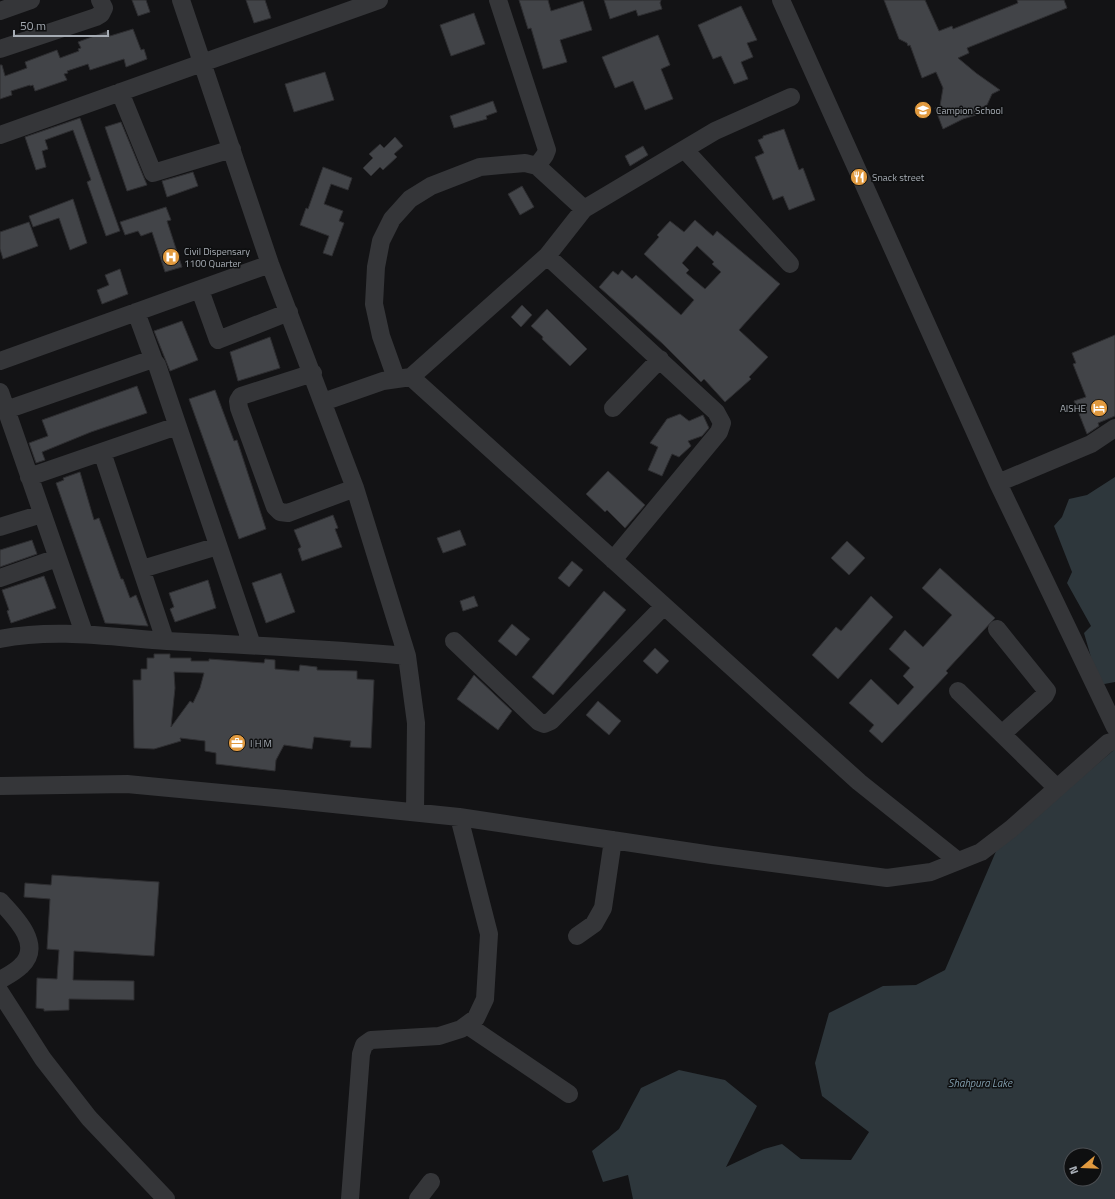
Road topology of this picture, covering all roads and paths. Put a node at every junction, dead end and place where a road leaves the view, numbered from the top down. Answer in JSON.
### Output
{"nodes":[{"id":1,"x":31,"y":0,"type":"edge"},
{"id":2,"x":100,"y":0,"type":"edge"},
{"id":3,"x":181,"y":0,"type":"edge"},
{"id":4,"x":379,"y":0,"type":"edge"},
{"id":5,"x":498,"y":0,"type":"edge"},
{"id":6,"x":781,"y":0,"type":"edge"},
{"id":7,"x":0,"y":11,"type":"edge"},
{"id":8,"x":0,"y":49,"type":"edge"},
{"id":9,"x":201,"y":63,"type":"junction"},
{"id":10,"x":120,"y":92,"type":"junction"},
{"id":11,"x":791,"y":97,"type":"dead end"},
{"id":12,"x":0,"y":135,"type":"edge"},
{"id":13,"x":232,"y":149,"type":"junction"},
{"id":14,"x":685,"y":150,"type":"junction"},
{"id":15,"x":537,"y":166,"type":"junction"},
{"id":16,"x":584,"y":208,"type":"junction"},
{"id":17,"x":547,"y":256,"type":"junction"},
{"id":18,"x":270,"y":264,"type":"junction"},
{"id":19,"x":790,"y":264,"type":"dead end"},
{"id":20,"x":200,"y":290,"type":"junction"},
{"id":21,"x":136,"y":312,"type":"junction"},
{"id":22,"x":289,"y":312,"type":"junction"},
{"id":23,"x":660,"y":359,"type":"junction"},
{"id":24,"x":0,"y":361,"type":"edge"},
{"id":25,"x":154,"y":361,"type":"junction"},
{"id":26,"x":312,"y":373,"type":"junction"},
{"id":27,"x":403,"y":378,"type":"junction"},
{"id":28,"x":0,"y":392,"type":"edge"},
{"id":29,"x":323,"y":402,"type":"junction"},
{"id":30,"x":613,"y":408,"type":"dead end"},
{"id":31,"x":6,"y":421,"type":"edge"},
{"id":32,"x":177,"y":426,"type":"junction"},
{"id":33,"x":1115,"y":428,"type":"edge"},
{"id":34,"x":102,"y":452,"type":"junction"},
{"id":35,"x":30,"y":477,"type":"junction"},
{"id":36,"x":998,"y":482,"type":"junction"},
{"id":37,"x":355,"y":488,"type":"junction"},
{"id":38,"x":42,"y":514,"type":"junction"},
{"id":39,"x":0,"y":527,"type":"edge"},
{"id":40,"x":218,"y":546,"type":"junction"},
{"id":41,"x":57,"y":558,"type":"junction"},
{"id":42,"x":613,"y":560,"type":"junction"},
{"id":43,"x":142,"y":569,"type":"junction"},
{"id":44,"x":0,"y":578,"type":"edge"},
{"id":45,"x":664,"y":606,"type":"junction"},
{"id":46,"x":997,"y":629,"type":"dead end"},
{"id":47,"x":84,"y":633,"type":"junction"},
{"id":48,"x":0,"y":638,"type":"edge"},
{"id":49,"x":165,"y":640,"type":"junction"},
{"id":50,"x":454,"y":641,"type":"dead end"},
{"id":51,"x":252,"y":645,"type":"junction"},
{"id":52,"x":407,"y":656,"type":"junction"},
{"id":53,"x":958,"y":691,"type":"dead end"},
{"id":54,"x":1113,"y":732,"type":"edge"},
{"id":55,"x":1002,"y":734,"type":"junction"},
{"id":56,"x":0,"y":786,"type":"edge"},
{"id":57,"x":1056,"y":787,"type":"junction"},
{"id":58,"x":415,"y":812,"type":"junction"},
{"id":59,"x":459,"y":817,"type":"junction"},
{"id":60,"x":613,"y":840,"type":"junction"},
{"id":61,"x":958,"y":861,"type":"junction"},
{"id":62,"x":0,"y":901,"type":"edge"},
{"id":63,"x":577,"y":936,"type":"dead end"},
{"id":64,"x":0,"y":980,"type":"edge"},
{"id":65,"x":0,"y":992,"type":"edge"},
{"id":66,"x":467,"y":1025,"type":"junction"},
{"id":67,"x":569,"y":1094,"type":"dead end"},
{"id":68,"x":431,"y":1182,"type":"dead end"},
{"id":69,"x":166,"y":1199,"type":"edge"},
{"id":70,"x":350,"y":1199,"type":"edge"},
{"id":71,"x":418,"y":1199,"type":"edge"}],
"edges":[{"from":1,"to":7,"type":"street"},
{"from":2,"to":8,"type":"street"},
{"from":3,"to":9,"type":"street"},
{"from":4,"to":9,"type":"street"},
{"from":5,"to":15,"type":"street"},
{"from":6,"to":36,"type":"street"},
{"from":9,"to":10,"type":"street"},
{"from":9,"to":13,"type":"street"},
{"from":10,"to":12,"type":"street"},
{"from":10,"to":13,"type":"street"},
{"from":11,"to":14,"type":"street"},
{"from":13,"to":18,"type":"street"},
{"from":14,"to":16,"type":"street"},
{"from":14,"to":19,"type":"street"},
{"from":15,"to":16,"type":"street"},
{"from":15,"to":27,"type":"street"},
{"from":16,"to":17,"type":"street"},
{"from":17,"to":23,"type":"street"},
{"from":17,"to":27,"type":"street"},
{"from":18,"to":20,"type":"street"},
{"from":18,"to":22,"type":"street"},
{"from":20,"to":21,"type":"street"},
{"from":20,"to":22,"type":"street"},
{"from":21,"to":24,"type":"street"},
{"from":21,"to":25,"type":"street"},
{"from":22,"to":26,"type":"street"},
{"from":23,"to":30,"type":"street"},
{"from":23,"to":42,"type":"street"},
{"from":25,"to":31,"type":"street"},
{"from":25,"to":32,"type":"street"},
{"from":26,"to":29,"type":"street"},
{"from":26,"to":37,"type":"street"},
{"from":27,"to":29,"type":"street"},
{"from":27,"to":42,"type":"street"},
{"from":28,"to":31,"type":"street"},
{"from":29,"to":37,"type":"street"},
{"from":31,"to":35,"type":"street"},
{"from":32,"to":34,"type":"street"},
{"from":32,"to":40,"type":"street"},
{"from":33,"to":36,"type":"street"},
{"from":34,"to":35,"type":"street"},
{"from":34,"to":43,"type":"street"},
{"from":35,"to":38,"type":"street"},
{"from":36,"to":54,"type":"street"},
{"from":37,"to":52,"type":"street"},
{"from":38,"to":39,"type":"street"},
{"from":38,"to":41,"type":"street"},
{"from":40,"to":43,"type":"street"},
{"from":40,"to":51,"type":"street"},
{"from":41,"to":44,"type":"street"},
{"from":41,"to":47,"type":"street"},
{"from":42,"to":45,"type":"street"},
{"from":43,"to":49,"type":"street"},
{"from":45,"to":50,"type":"street"},
{"from":45,"to":61,"type":"street"},
{"from":46,"to":55,"type":"street"},
{"from":47,"to":48,"type":"street"},
{"from":47,"to":49,"type":"street"},
{"from":49,"to":51,"type":"street"},
{"from":51,"to":52,"type":"street"},
{"from":52,"to":58,"type":"street"},
{"from":53,"to":55,"type":"street"},
{"from":54,"to":57,"type":"street"},
{"from":55,"to":57,"type":"street"},
{"from":56,"to":58,"type":"street"},
{"from":57,"to":61,"type":"street"},
{"from":58,"to":59,"type":"street"},
{"from":59,"to":60,"type":"street"},
{"from":59,"to":66,"type":"street"},
{"from":60,"to":61,"type":"street"},
{"from":60,"to":63,"type":"street"},
{"from":62,"to":64,"type":"street"},
{"from":65,"to":69,"type":"street"},
{"from":66,"to":67,"type":"street"},
{"from":66,"to":70,"type":"street"},
{"from":68,"to":71,"type":"street"}]}
